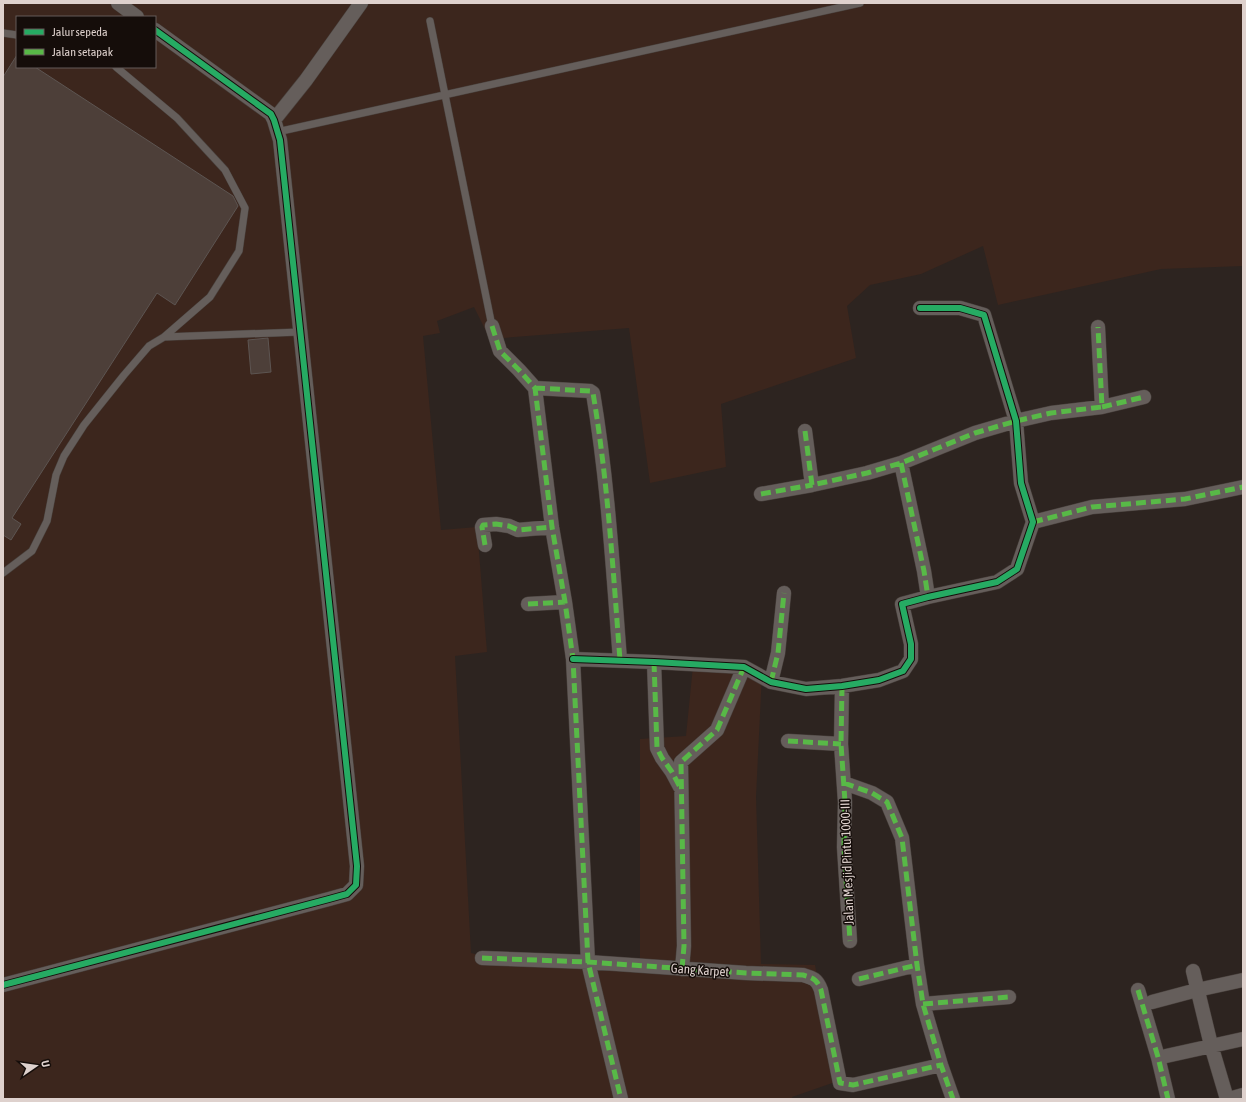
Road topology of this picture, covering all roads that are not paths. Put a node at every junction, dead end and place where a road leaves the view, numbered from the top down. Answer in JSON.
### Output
{"nodes":[{"id":1,"x":118,"y":3,"type":"edge"},
{"id":2,"x":361,"y":3,"type":"edge"},
{"id":3,"x":860,"y":3,"type":"edge"},
{"id":4,"x":136,"y":16,"type":"edge"},
{"id":5,"x":430,"y":21,"type":"dead end"},
{"id":6,"x":156,"y":31,"type":"edge"},
{"id":7,"x":3,"y":33,"type":"edge"},
{"id":8,"x":16,"y":35,"type":"edge"},
{"id":9,"x":117,"y":68,"type":"edge"},
{"id":10,"x":446,"y":95,"type":"junction"},
{"id":11,"x":276,"y":126,"type":"junction"},
{"id":12,"x":920,"y":308,"type":"dead end"},
{"id":13,"x":492,"y":326,"type":"joint"},
{"id":14,"x":1098,"y":327,"type":"dead end"},
{"id":15,"x":300,"y":332,"type":"junction"},
{"id":16,"x":164,"y":336,"type":"junction"},
{"id":17,"x":535,"y":388,"type":"junction"},
{"id":18,"x":1144,"y":397,"type":"dead end"},
{"id":19,"x":1102,"y":407,"type":"junction"},
{"id":20,"x":1016,"y":421,"type":"junction"},
{"id":21,"x":805,"y":431,"type":"dead end"},
{"id":22,"x":901,"y":463,"type":"junction"},
{"id":23,"x":812,"y":485,"type":"junction"},
{"id":24,"x":1243,"y":487,"type":"edge"},
{"id":25,"x":761,"y":494,"type":"dead end"},
{"id":26,"x":1033,"y":522,"type":"junction"},
{"id":27,"x":552,"y":527,"type":"junction"},
{"id":28,"x":485,"y":545,"type":"dead end"},
{"id":29,"x":3,"y":574,"type":"edge"},
{"id":30,"x":784,"y":593,"type":"dead end"},
{"id":31,"x":917,"y":600,"type":"junction"},
{"id":32,"x":565,"y":602,"type":"junction"},
{"id":33,"x":528,"y":604,"type":"dead end"},
{"id":34,"x":573,"y":659,"type":"junction"},
{"id":35,"x":620,"y":660,"type":"junction"},
{"id":36,"x":654,"y":662,"type":"junction"},
{"id":37,"x":744,"y":667,"type":"junction"},
{"id":38,"x":771,"y":682,"type":"junction"},
{"id":39,"x":842,"y":686,"type":"junction"},
{"id":40,"x":788,"y":741,"type":"dead end"},
{"id":41,"x":841,"y":744,"type":"junction"},
{"id":42,"x":844,"y":783,"type":"junction"},
{"id":43,"x":681,"y":788,"type":"junction"},
{"id":44,"x":850,"y":941,"type":"dead end"},
{"id":45,"x":482,"y":958,"type":"dead end"},
{"id":46,"x":588,"y":962,"type":"junction"},
{"id":47,"x":917,"y":965,"type":"junction"},
{"id":48,"x":682,"y":969,"type":"junction"},
{"id":49,"x":1193,"y":971,"type":"dead end"},
{"id":50,"x":859,"y":979,"type":"dead end"},
{"id":51,"x":1243,"y":980,"type":"edge"},
{"id":52,"x":3,"y":984,"type":"edge"},
{"id":53,"x":1138,"y":990,"type":"dead end"},
{"id":54,"x":1197,"y":990,"type":"junction"},
{"id":55,"x":1009,"y":997,"type":"dead end"},
{"id":56,"x":1152,"y":1002,"type":"dead end"},
{"id":57,"x":924,"y":1004,"type":"junction"},
{"id":58,"x":1243,"y":1039,"type":"edge"},
{"id":59,"x":1211,"y":1045,"type":"junction"},
{"id":60,"x":1166,"y":1056,"type":"dead end"},
{"id":61,"x":941,"y":1065,"type":"junction"},
{"id":62,"x":1243,"y":1095,"type":"edge"},
{"id":63,"x":621,"y":1099,"type":"edge"},
{"id":64,"x":953,"y":1099,"type":"edge"},
{"id":65,"x":1168,"y":1099,"type":"edge"},
{"id":66,"x":1228,"y":1099,"type":"edge"}],
"edges":[{"from":1,"to":4,"type":"street"},
{"from":2,"to":11,"type":"street"},
{"from":3,"to":10,"type":"lane"},
{"from":5,"to":10,"type":"lane"},
{"from":6,"to":11,"type":"street"},
{"from":7,"to":8,"type":"lane"},
{"from":9,"to":16,"type":"lane"},
{"from":10,"to":11,"type":"lane"},
{"from":10,"to":13,"type":"lane"},
{"from":11,"to":15,"type":"street"},
{"from":12,"to":20,"type":"street"},
{"from":13,"to":17,"type":"street"},
{"from":14,"to":19,"type":"street"},
{"from":15,"to":16,"type":"lane"},
{"from":15,"to":52,"type":"street"},
{"from":16,"to":29,"type":"lane"},
{"from":17,"to":27,"type":"street"},
{"from":17,"to":35,"type":"street"},
{"from":18,"to":19,"type":"street"},
{"from":19,"to":20,"type":"street"},
{"from":20,"to":22,"type":"street"},
{"from":20,"to":26,"type":"street"},
{"from":21,"to":23,"type":"street"},
{"from":22,"to":23,"type":"street"},
{"from":22,"to":31,"type":"street"},
{"from":23,"to":25,"type":"street"},
{"from":24,"to":26,"type":"street"},
{"from":26,"to":31,"type":"street"},
{"from":27,"to":28,"type":"street"},
{"from":27,"to":32,"type":"street"},
{"from":30,"to":38,"type":"street"},
{"from":31,"to":39,"type":"street"},
{"from":32,"to":33,"type":"street"},
{"from":32,"to":34,"type":"street"},
{"from":34,"to":35,"type":"street"},
{"from":34,"to":46,"type":"street"},
{"from":35,"to":36,"type":"street"},
{"from":36,"to":37,"type":"street"},
{"from":36,"to":43,"type":"street"},
{"from":37,"to":38,"type":"street"},
{"from":37,"to":43,"type":"street"},
{"from":38,"to":39,"type":"street"},
{"from":39,"to":41,"type":"street","name":"Jalan Mesjid Pintu 1000-III"},
{"from":40,"to":41,"type":"street"},
{"from":41,"to":42,"type":"street","name":"Jalan Mesjid Pintu 1000-III"},
{"from":42,"to":44,"type":"street","name":"Jalan Mesjid Pintu 1000-III"},
{"from":42,"to":47,"type":"street"},
{"from":43,"to":48,"type":"street"},
{"from":45,"to":46,"type":"street","name":"Gang Karpet"},
{"from":46,"to":48,"type":"street","name":"Gang Karpet"},
{"from":46,"to":63,"type":"street"},
{"from":47,"to":50,"type":"street"},
{"from":47,"to":57,"type":"street"},
{"from":48,"to":61,"type":"street","name":"Gang Karpet"},
{"from":49,"to":54,"type":"street"},
{"from":51,"to":54,"type":"street"},
{"from":53,"to":65,"type":"street"},
{"from":54,"to":56,"type":"street"},
{"from":54,"to":59,"type":"street"},
{"from":55,"to":57,"type":"street"},
{"from":57,"to":61,"type":"street"},
{"from":58,"to":59,"type":"street"},
{"from":59,"to":60,"type":"street"},
{"from":59,"to":66,"type":"street"},
{"from":61,"to":64,"type":"street"},
{"from":62,"to":66,"type":"street"}]}
